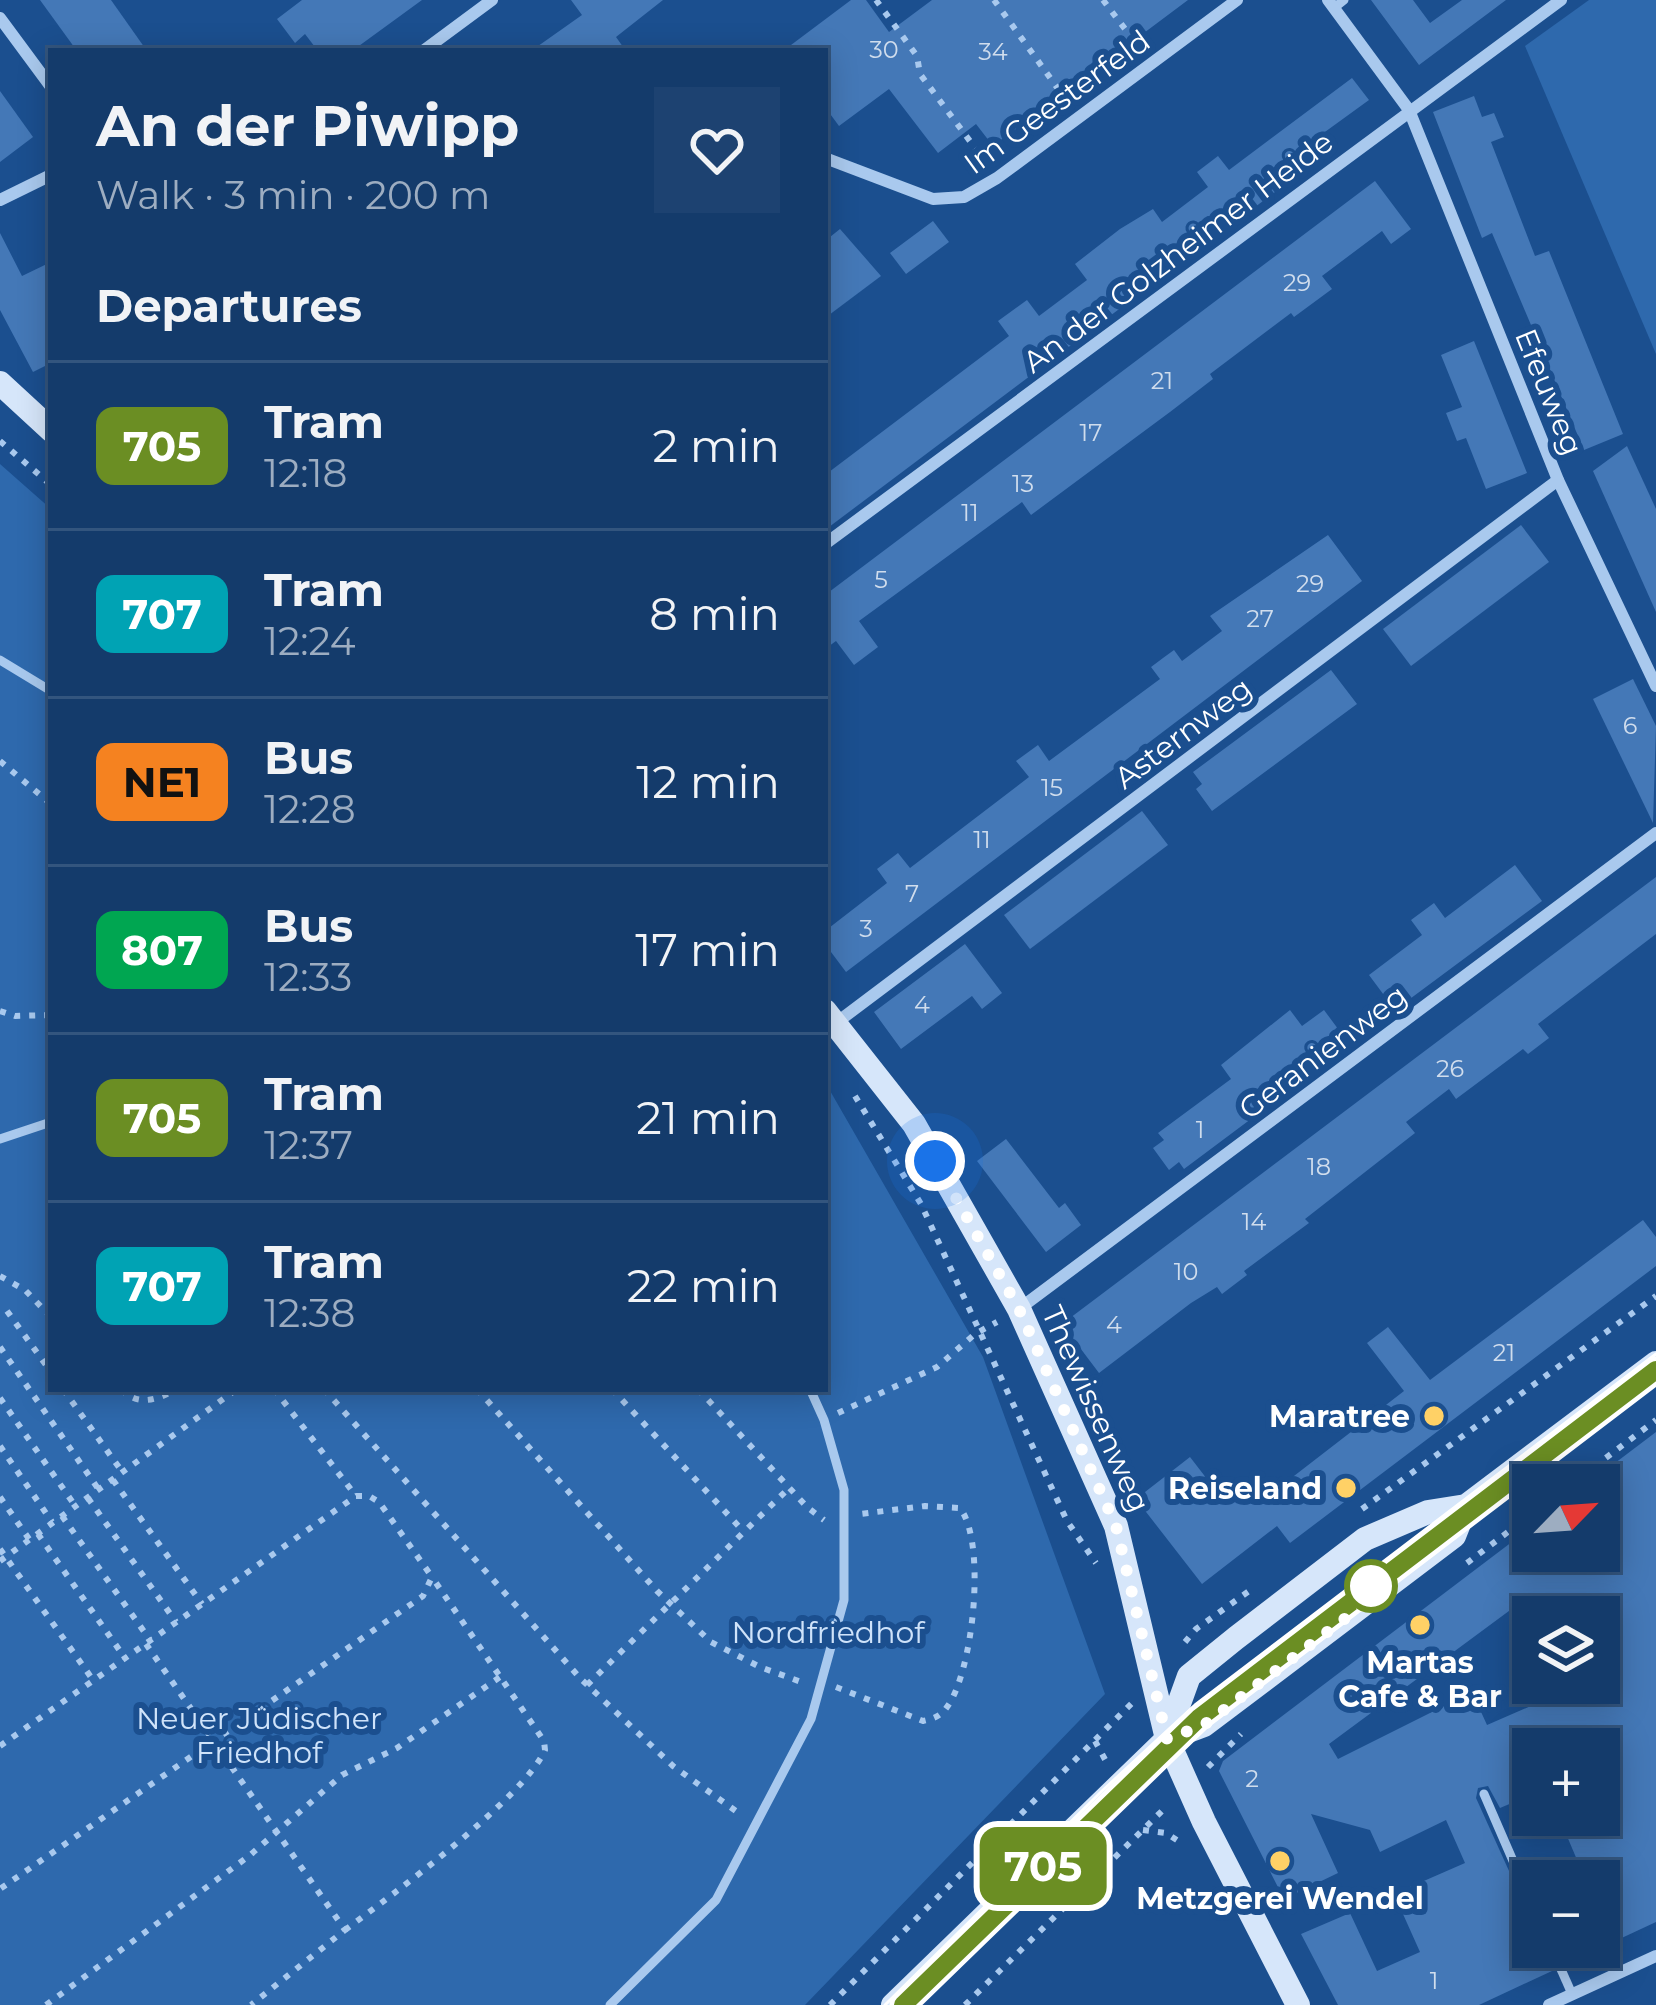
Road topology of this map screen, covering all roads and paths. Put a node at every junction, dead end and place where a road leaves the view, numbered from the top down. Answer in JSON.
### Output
{"nodes":[{"id":1,"x":492,"y":0,"type":"edge"},
{"id":2,"x":876,"y":0,"type":"edge"},
{"id":3,"x":994,"y":0,"type":"edge"},
{"id":4,"x":1103,"y":0,"type":"edge"},
{"id":5,"x":1238,"y":0,"type":"edge"},
{"id":6,"x":1561,"y":0,"type":"edge"},
{"id":7,"x":1335,"y":2,"type":"edge"},
{"id":8,"x":0,"y":18,"type":"edge"},
{"id":9,"x":427,"y":48,"type":"edge"},
{"id":10,"x":1151,"y":64,"type":"junction"},
{"id":11,"x":48,"y":84,"type":"edge"},
{"id":12,"x":1409,"y":110,"type":"junction"},
{"id":13,"x":1079,"y":117,"type":"junction"},
{"id":14,"x":828,"y":159,"type":"edge"},
{"id":15,"x":48,"y":176,"type":"edge"},
{"id":16,"x":997,"y":178,"type":"junction"},
{"id":17,"x":0,"y":200,"type":"edge"},
{"id":18,"x":0,"y":383,"type":"edge"},
{"id":19,"x":48,"y":427,"type":"edge"},
{"id":20,"x":0,"y":441,"type":"edge"},
{"id":21,"x":1558,"y":480,"type":"junction"},
{"id":22,"x":48,"y":482,"type":"edge"},
{"id":23,"x":828,"y":542,"type":"edge"},
{"id":24,"x":0,"y":659,"type":"edge"},
{"id":25,"x":1656,"y":686,"type":"edge"},
{"id":26,"x":48,"y":689,"type":"edge"},
{"id":27,"x":0,"y":761,"type":"edge"},
{"id":28,"x":48,"y":801,"type":"edge"},
{"id":29,"x":1656,"y":833,"type":"edge"},
{"id":30,"x":0,"y":1011,"type":"edge"},
{"id":31,"x":48,"y":1015,"type":"edge"},
{"id":32,"x":830,"y":1017,"type":"edge"},
{"id":33,"x":849,"y":1086,"type":"dead end"},
{"id":34,"x":48,"y":1123,"type":"edge"},
{"id":35,"x":0,"y":1139,"type":"edge"},
{"id":36,"x":0,"y":1276,"type":"edge"},
{"id":37,"x":1656,"y":1296,"type":"edge"},
{"id":38,"x":1019,"y":1309,"type":"junction"},
{"id":39,"x":8,"y":1311,"type":"dead end"},
{"id":40,"x":48,"y":1314,"type":"edge"},
{"id":41,"x":982,"y":1331,"type":"junction"},
{"id":42,"x":0,"y":1347,"type":"edge"},
{"id":43,"x":1656,"y":1363,"type":"edge"},
{"id":44,"x":48,"y":1368,"type":"edge"},
{"id":45,"x":65,"y":1392,"type":"edge"},
{"id":46,"x":124,"y":1392,"type":"edge"},
{"id":47,"x":168,"y":1392,"type":"edge"},
{"id":48,"x":233,"y":1392,"type":"edge"},
{"id":49,"x":276,"y":1392,"type":"edge"},
{"id":50,"x":327,"y":1392,"type":"edge"},
{"id":51,"x":480,"y":1392,"type":"edge"},
{"id":52,"x":615,"y":1392,"type":"edge"},
{"id":53,"x":701,"y":1392,"type":"edge"},
{"id":54,"x":811,"y":1392,"type":"edge"},
{"id":55,"x":0,"y":1398,"type":"edge"},
{"id":56,"x":824,"y":1420,"type":"junction"},
{"id":57,"x":1656,"y":1420,"type":"edge"},
{"id":58,"x":0,"y":1446,"type":"edge"},
{"id":59,"x":1598,"y":1464,"type":"edge"},
{"id":60,"x":123,"y":1473,"type":"junction"},
{"id":61,"x":112,"y":1480,"type":"junction"},
{"id":62,"x":789,"y":1488,"type":"junction"},
{"id":63,"x":99,"y":1490,"type":"junction"},
{"id":64,"x":356,"y":1496,"type":"junction"},
{"id":65,"x":0,"y":1497,"type":"edge"},
{"id":66,"x":88,"y":1498,"type":"junction"},
{"id":67,"x":1466,"y":1506,"type":"junction"},
{"id":68,"x":76,"y":1507,"type":"junction"},
{"id":69,"x":1357,"y":1507,"type":"dead end"},
{"id":70,"x":62,"y":1516,"type":"junction"},
{"id":71,"x":844,"y":1516,"type":"junction"},
{"id":72,"x":53,"y":1523,"type":"junction"},
{"id":73,"x":1512,"y":1529,"type":"edge"},
{"id":74,"x":744,"y":1532,"type":"junction"},
{"id":75,"x":844,"y":1533,"type":"junction"},
{"id":76,"x":38,"y":1534,"type":"junction"},
{"id":77,"x":30,"y":1540,"type":"junction"},
{"id":78,"x":0,"y":1549,"type":"edge"},
{"id":79,"x":3,"y":1559,"type":"edge"},
{"id":80,"x":1098,"y":1567,"type":"dead end"},
{"id":81,"x":1451,"y":1575,"type":"dead end"},
{"id":82,"x":432,"y":1577,"type":"junction"},
{"id":83,"x":1260,"y":1582,"type":"dead end"},
{"id":84,"x":670,"y":1603,"type":"junction"},
{"id":85,"x":202,"y":1604,"type":"junction"},
{"id":86,"x":176,"y":1622,"type":"junction"},
{"id":87,"x":148,"y":1642,"type":"junction"},
{"id":88,"x":124,"y":1658,"type":"junction"},
{"id":89,"x":500,"y":1677,"type":"junction"},
{"id":90,"x":1155,"y":1678,"type":"junction"},
{"id":91,"x":93,"y":1680,"type":"junction"},
{"id":92,"x":587,"y":1685,"type":"junction"},
{"id":93,"x":821,"y":1685,"type":"junction"},
{"id":94,"x":1135,"y":1700,"type":"dead end"},
{"id":95,"x":1256,"y":1722,"type":"dead end"},
{"id":96,"x":1167,"y":1739,"type":"junction"},
{"id":97,"x":214,"y":1740,"type":"junction"},
{"id":98,"x":0,"y":1746,"type":"edge"},
{"id":99,"x":1188,"y":1787,"type":"junction"},
{"id":100,"x":1484,"y":1794,"type":"dead end"},
{"id":101,"x":756,"y":1825,"type":"junction"},
{"id":102,"x":276,"y":1829,"type":"junction"},
{"id":103,"x":1143,"y":1830,"type":"junction"},
{"id":104,"x":1513,"y":1860,"type":"edge"},
{"id":105,"x":1193,"y":1862,"type":"dead end"},
{"id":106,"x":0,"y":1889,"type":"edge"},
{"id":107,"x":345,"y":1930,"type":"junction"},
{"id":108,"x":1656,"y":1956,"type":"edge"},
{"id":109,"x":1560,"y":1968,"type":"edge"},
{"id":110,"x":1572,"y":1994,"type":"junction"},
{"id":111,"x":46,"y":2005,"type":"edge"},
{"id":112,"x":251,"y":2005,"type":"edge"},
{"id":113,"x":610,"y":2005,"type":"edge"},
{"id":114,"x":830,"y":2005,"type":"edge"},
{"id":115,"x":893,"y":2005,"type":"edge"},
{"id":116,"x":965,"y":2005,"type":"edge"},
{"id":117,"x":1298,"y":2005,"type":"edge"},
{"id":118,"x":1549,"y":2005,"type":"edge"}],
"edges":[{"from":1,"to":9,"type":"street"},
{"from":2,"to":16,"type":"path"},
{"from":3,"to":13,"type":"path"},
{"from":4,"to":10,"type":"path"},
{"from":5,"to":10,"type":"street","name":"Im Geesterfeld"},
{"from":6,"to":12,"type":"street","name":"An der Golzheimer Heide"},
{"from":7,"to":12,"type":"street"},
{"from":8,"to":11,"type":"street"},
{"from":10,"to":13,"type":"street","name":"Im Geesterfeld"},
{"from":12,"to":21,"type":"street","name":"Efeuweg"},
{"from":12,"to":23,"type":"street","name":"An der Golzheimer Heide"},
{"from":13,"to":16,"type":"street","name":"Im Geesterfeld"},
{"from":14,"to":16,"type":"street","name":"Im Geesterfeld"},
{"from":15,"to":17,"type":"street"},
{"from":18,"to":19,"type":"main road"},
{"from":20,"to":22,"type":"path"},
{"from":21,"to":25,"type":"street","name":"Efeuweg"},
{"from":21,"to":32,"type":"street","name":"Asternweg"},
{"from":24,"to":26,"type":"lane"},
{"from":27,"to":28,"type":"path"},
{"from":29,"to":38,"type":"street","name":"Geranienweg"},
{"from":30,"to":31,"type":"path"},
{"from":32,"to":38,"type":"main road","name":"Thewissenweg"},
{"from":33,"to":41,"type":"path"},
{"from":34,"to":35,"type":"lane"},
{"from":36,"to":40,"type":"path"},
{"from":37,"to":69,"type":"path"},
{"from":38,"to":90,"type":"main road","name":"Thewissenweg"},
{"from":39,"to":44,"type":"path"},
{"from":41,"to":56,"type":"path"},
{"from":41,"to":80,"type":"path"},
{"from":42,"to":63,"type":"path"},
{"from":43,"to":67,"type":"main road"},
{"from":45,"to":60,"type":"path"},
{"from":46,"to":47,"type":"path"},
{"from":48,"to":60,"type":"path"},
{"from":49,"to":64,"type":"path"},
{"from":50,"to":92,"type":"path"},
{"from":51,"to":84,"type":"path"},
{"from":52,"to":74,"type":"path"},
{"from":53,"to":62,"type":"path"},
{"from":54,"to":56,"type":"lane"},
{"from":55,"to":68,"type":"path"},
{"from":56,"to":71,"type":"lane"},
{"from":57,"to":59,"type":"path"},
{"from":58,"to":72,"type":"path"},
{"from":60,"to":61,"type":"path"},
{"from":61,"to":63,"type":"path"},
{"from":61,"to":85,"type":"path"},
{"from":62,"to":74,"type":"path"},
{"from":62,"to":75,"type":"path"},
{"from":63,"to":66,"type":"path"},
{"from":64,"to":82,"type":"path"},
{"from":64,"to":85,"type":"path"},
{"from":65,"to":77,"type":"path"},
{"from":66,"to":68,"type":"path"},
{"from":66,"to":86,"type":"path"},
{"from":67,"to":96,"type":"main road"},
{"from":67,"to":96,"type":"main road"},
{"from":68,"to":70,"type":"path"},
{"from":70,"to":72,"type":"path"},
{"from":70,"to":87,"type":"path"},
{"from":71,"to":75,"type":"lane"},
{"from":71,"to":93,"type":"path"},
{"from":72,"to":76,"type":"path"},
{"from":73,"to":81,"type":"path"},
{"from":74,"to":84,"type":"path"},
{"from":75,"to":93,"type":"lane"},
{"from":76,"to":77,"type":"path"},
{"from":76,"to":88,"type":"path"},
{"from":77,"to":79,"type":"path"},
{"from":78,"to":79,"type":"path"},
{"from":79,"to":91,"type":"path"},
{"from":82,"to":89,"type":"path"},
{"from":82,"to":97,"type":"path"},
{"from":83,"to":90,"type":"path"},
{"from":84,"to":92,"type":"path"},
{"from":84,"to":93,"type":"path"},
{"from":85,"to":86,"type":"path"},
{"from":86,"to":87,"type":"path"},
{"from":87,"to":88,"type":"path"},
{"from":87,"to":97,"type":"path"},
{"from":88,"to":91,"type":"path"},
{"from":89,"to":102,"type":"path"},
{"from":89,"to":107,"type":"path"},
{"from":90,"to":96,"type":"main road","name":"Thewissenweg"},
{"from":91,"to":98,"type":"path"},
{"from":92,"to":101,"type":"path"},
{"from":93,"to":101,"type":"lane"},
{"from":94,"to":114,"type":"path"},
{"from":95,"to":99,"type":"path"},
{"from":96,"to":99,"type":"main road","name":"Thewissenweg"},
{"from":96,"to":115,"type":"main road"},
{"from":97,"to":102,"type":"path"},
{"from":97,"to":106,"type":"path"},
{"from":99,"to":103,"type":"path"},
{"from":99,"to":117,"type":"main road","name":"Thewissenweg"},
{"from":100,"to":104,"type":"lane"},
{"from":101,"to":113,"type":"lane"},
{"from":102,"to":107,"type":"path"},
{"from":102,"to":111,"type":"path"},
{"from":103,"to":105,"type":"path"},
{"from":103,"to":116,"type":"path"},
{"from":107,"to":112,"type":"path"},
{"from":108,"to":110,"type":"street"},
{"from":109,"to":110,"type":"lane"},
{"from":110,"to":118,"type":"street"}]}
